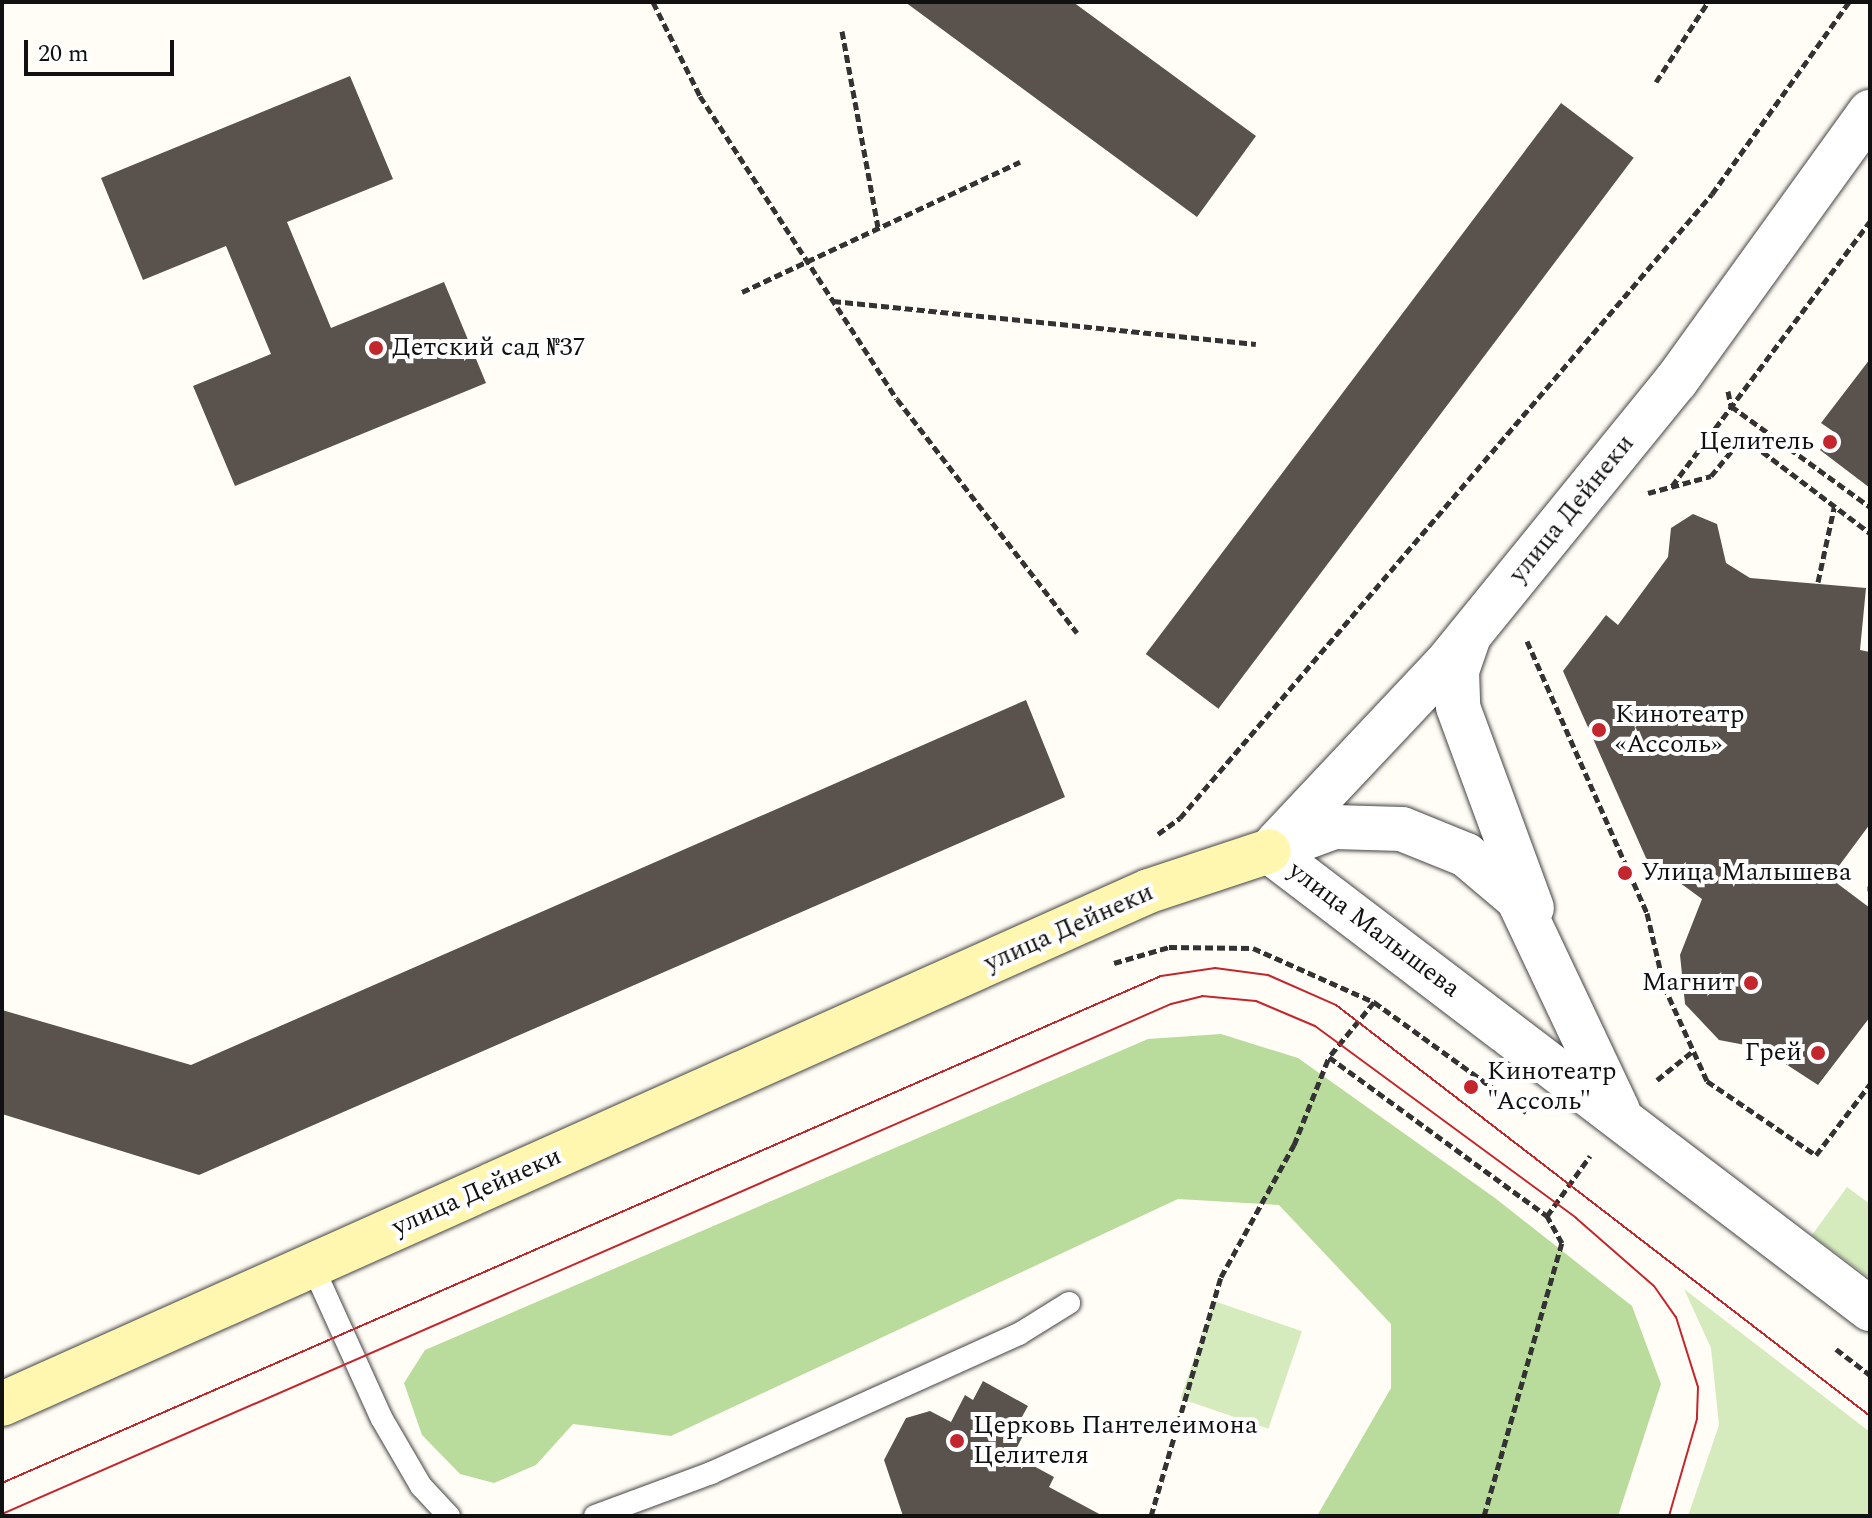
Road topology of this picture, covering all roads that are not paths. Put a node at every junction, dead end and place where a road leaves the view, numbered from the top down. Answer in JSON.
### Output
{"nodes":[{"id":1,"x":1870,"y":112,"type":"edge"},
{"id":2,"x":1457,"y":650,"type":"junction"},
{"id":3,"x":1269,"y":851,"type":"junction"},
{"id":4,"x":1551,"y":959,"type":"junction"},
{"id":5,"x":1618,"y":1111,"type":"junction"},
{"id":6,"x":312,"y":1265,"type":"junction"},
{"id":7,"x":1069,"y":1303,"type":"dead end"},
{"id":8,"x":1870,"y":1309,"type":"edge"},
{"id":9,"x":2,"y":1404,"type":"edge"},
{"id":10,"x":449,"y":1516,"type":"edge"},
{"id":11,"x":595,"y":1516,"type":"edge"}],
"edges":[{"from":1,"to":2,"type":"street","name":"улица Дейнеки"},
{"from":2,"to":3,"type":"street","name":"улица Дейнеки"},
{"from":2,"to":4,"type":"street"},
{"from":3,"to":4,"type":"street","name":"улица Малышева"},
{"from":3,"to":5,"type":"street","name":"улица Малышева"},
{"from":3,"to":6,"type":"main road","name":"улица Дейнеки"},
{"from":4,"to":5,"type":"street","name":"улица Малышева"},
{"from":5,"to":8,"type":"street","name":"улица Малышева"},
{"from":6,"to":9,"type":"main road","name":"улица Дейнеки"},
{"from":6,"to":10,"type":"lane"},
{"from":7,"to":11,"type":"lane"}]}
